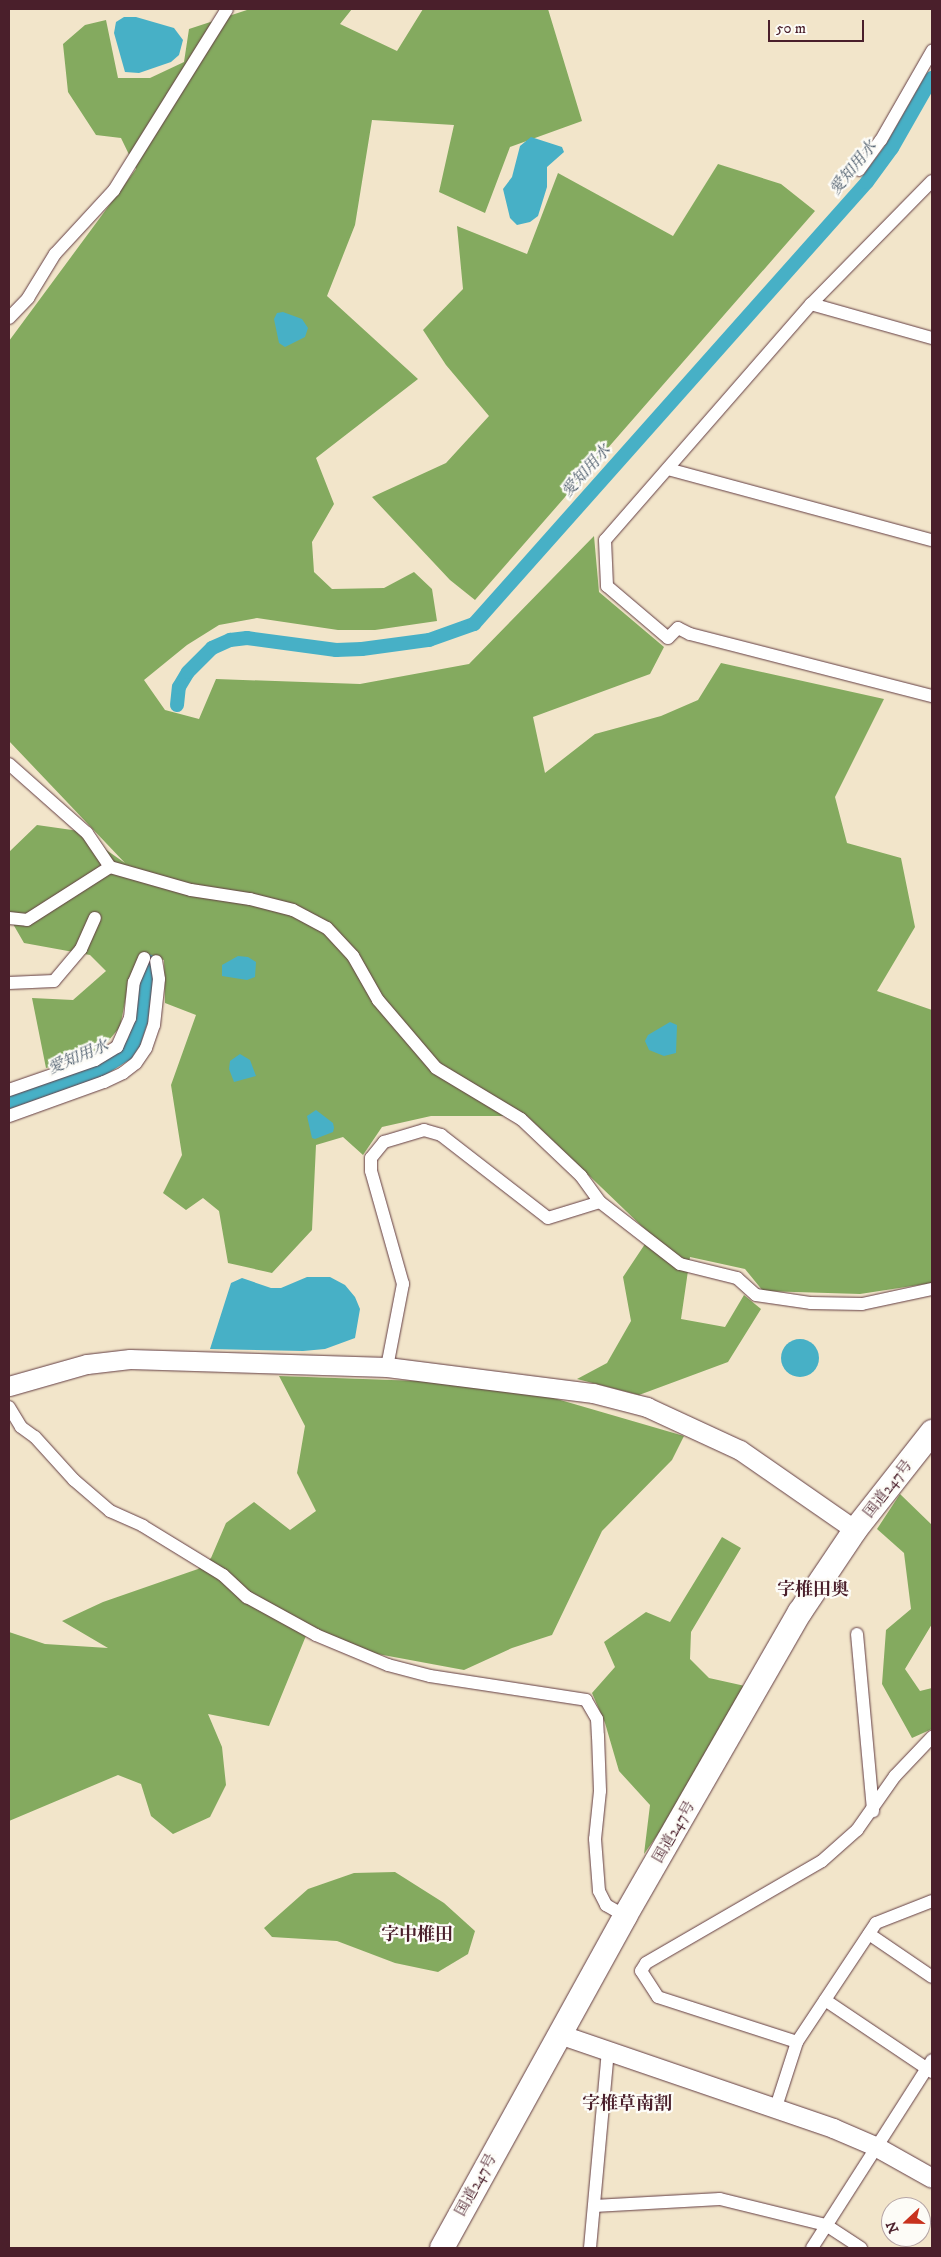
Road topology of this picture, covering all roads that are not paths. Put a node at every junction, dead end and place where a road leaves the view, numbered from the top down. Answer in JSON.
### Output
{"nodes":[{"id":1,"x":227,"y":9,"type":"edge"},
{"id":2,"x":932,"y":51,"type":"edge"},
{"id":3,"x":859,"y":170,"type":"dead end"},
{"id":4,"x":932,"y":181,"type":"edge"},
{"id":5,"x":811,"y":304,"type":"junction"},
{"id":6,"x":9,"y":318,"type":"edge"},
{"id":7,"x":932,"y":338,"type":"edge"},
{"id":8,"x":668,"y":469,"type":"junction"},
{"id":9,"x":932,"y":540,"type":"edge"},
{"id":10,"x":932,"y":696,"type":"edge"},
{"id":11,"x":9,"y":764,"type":"edge"},
{"id":12,"x":110,"y":867,"type":"junction"},
{"id":13,"x":9,"y":918,"type":"edge"},
{"id":14,"x":95,"y":918,"type":"dead end"},
{"id":15,"x":9,"y":983,"type":"edge"},
{"id":16,"x":9,"y":1090,"type":"edge"},
{"id":17,"x":9,"y":1116,"type":"edge"},
{"id":18,"x":600,"y":1202,"type":"junction"},
{"id":19,"x":932,"y":1289,"type":"edge"},
{"id":20,"x":387,"y":1368,"type":"junction"},
{"id":21,"x":9,"y":1386,"type":"edge"},
{"id":22,"x":9,"y":1407,"type":"edge"},
{"id":23,"x":932,"y":1432,"type":"edge"},
{"id":24,"x":855,"y":1530,"type":"junction"},
{"id":25,"x":857,"y":1634,"type":"dead end"},
{"id":26,"x":932,"y":1737,"type":"edge"},
{"id":27,"x":873,"y":1811,"type":"junction"},
{"id":28,"x":932,"y":1901,"type":"edge"},
{"id":29,"x":625,"y":1916,"type":"junction"},
{"id":30,"x":869,"y":1934,"type":"junction"},
{"id":31,"x":932,"y":1977,"type":"edge"},
{"id":32,"x":825,"y":2000,"type":"junction"},
{"id":33,"x":559,"y":2034,"type":"junction"},
{"id":34,"x":797,"y":2042,"type":"junction"},
{"id":35,"x":608,"y":2052,"type":"junction"},
{"id":36,"x":930,"y":2067,"type":"edge"},
{"id":37,"x":776,"y":2107,"type":"junction"},
{"id":38,"x":875,"y":2146,"type":"junction"},
{"id":39,"x":932,"y":2178,"type":"edge"},
{"id":40,"x":594,"y":2206,"type":"junction"},
{"id":41,"x":826,"y":2225,"type":"junction"},
{"id":42,"x":442,"y":2248,"type":"edge"},
{"id":43,"x":590,"y":2248,"type":"edge"},
{"id":44,"x":812,"y":2248,"type":"edge"},
{"id":45,"x":861,"y":2248,"type":"edge"}],
"edges":[{"from":1,"to":6,"type":"street"},
{"from":2,"to":3,"type":"street"},
{"from":4,"to":5,"type":"street"},
{"from":5,"to":7,"type":"street"},
{"from":5,"to":8,"type":"street"},
{"from":8,"to":9,"type":"street"},
{"from":8,"to":10,"type":"street"},
{"from":11,"to":12,"type":"street"},
{"from":12,"to":13,"type":"street"},
{"from":12,"to":18,"type":"street"},
{"from":14,"to":15,"type":"street"},
{"from":16,"to":17,"type":"street"},
{"from":18,"to":19,"type":"street"},
{"from":18,"to":20,"type":"street"},
{"from":20,"to":21,"type":"street"},
{"from":20,"to":24,"type":"street"},
{"from":22,"to":29,"type":"street"},
{"from":23,"to":24,"type":"highway","name":"国道247号"},
{"from":24,"to":29,"type":"highway","name":"国道247号"},
{"from":25,"to":27,"type":"street"},
{"from":26,"to":27,"type":"street"},
{"from":27,"to":34,"type":"street"},
{"from":28,"to":30,"type":"street"},
{"from":29,"to":33,"type":"highway","name":"国道247号"},
{"from":30,"to":31,"type":"street"},
{"from":30,"to":32,"type":"street"},
{"from":32,"to":34,"type":"street"},
{"from":32,"to":36,"type":"street"},
{"from":33,"to":35,"type":"street"},
{"from":33,"to":42,"type":"highway","name":"国道247号"},
{"from":34,"to":37,"type":"street"},
{"from":35,"to":37,"type":"street"},
{"from":35,"to":40,"type":"street"},
{"from":36,"to":38,"type":"street"},
{"from":37,"to":38,"type":"street"},
{"from":38,"to":39,"type":"street"},
{"from":38,"to":41,"type":"street"},
{"from":40,"to":41,"type":"street"},
{"from":40,"to":43,"type":"street"},
{"from":41,"to":44,"type":"street"},
{"from":41,"to":45,"type":"street"}]}
